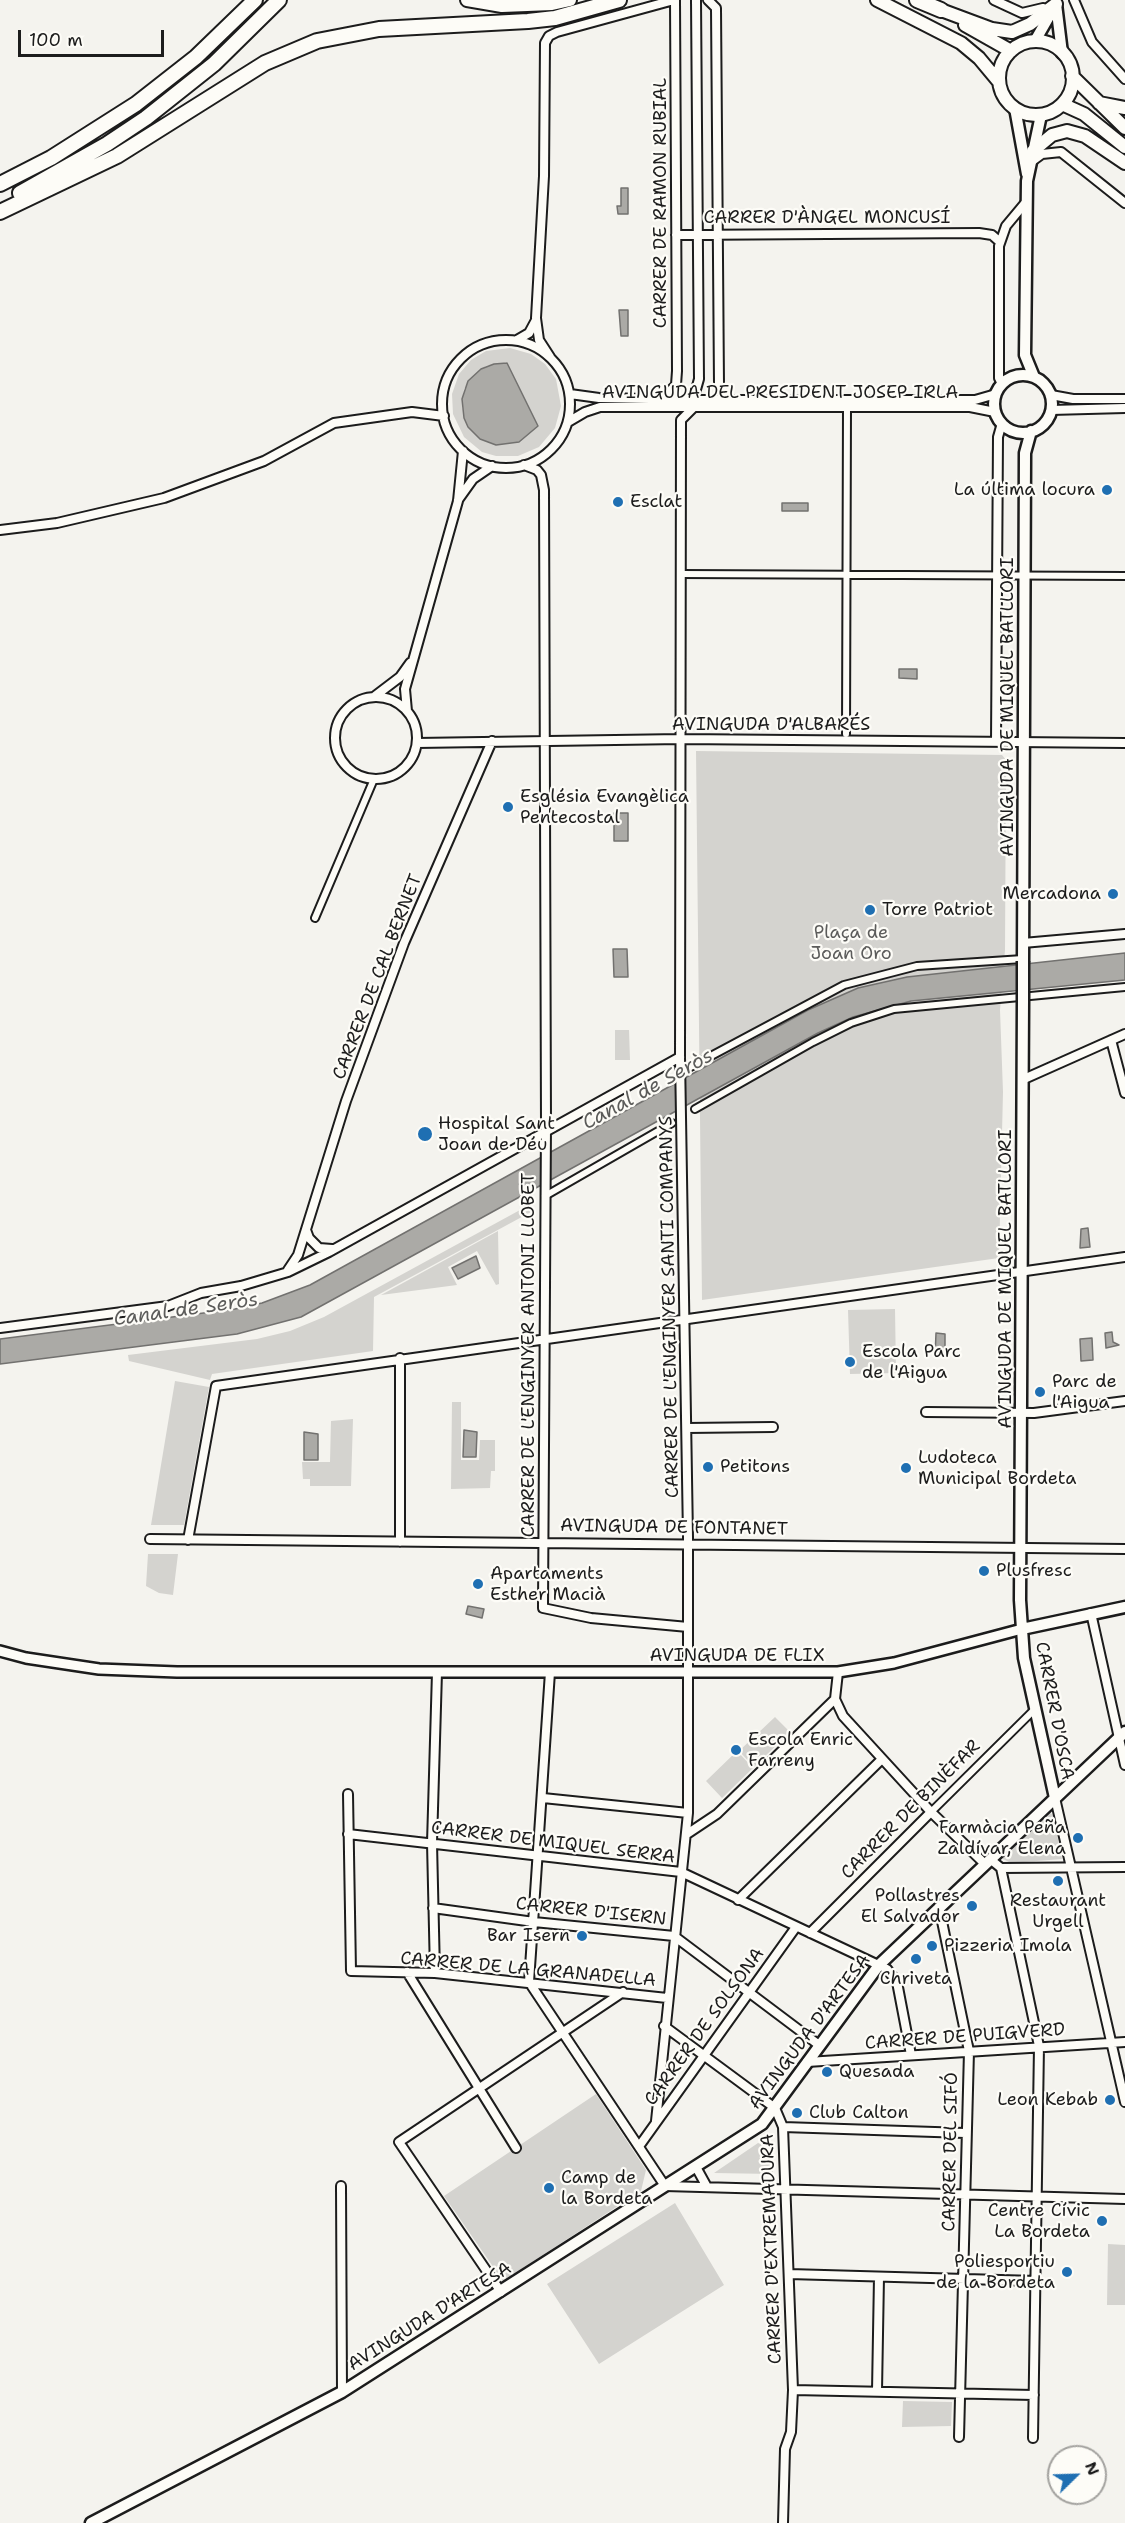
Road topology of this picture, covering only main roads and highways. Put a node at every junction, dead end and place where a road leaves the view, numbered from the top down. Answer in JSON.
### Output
{"nodes":[{"id":1,"x":255,"y":0,"type":"edge"},
{"id":2,"x":279,"y":0,"type":"edge"},
{"id":3,"x":467,"y":0,"type":"edge"},
{"id":4,"x":570,"y":0,"type":"edge"},
{"id":5,"x":619,"y":0,"type":"edge"},
{"id":6,"x":877,"y":0,"type":"edge"},
{"id":7,"x":917,"y":0,"type":"edge"},
{"id":8,"x":926,"y":0,"type":"edge"},
{"id":9,"x":1057,"y":2,"type":"edge"},
{"id":10,"x":940,"y":10,"type":"junction"},
{"id":11,"x":1035,"y":41,"type":"junction"},
{"id":12,"x":1011,"y":51,"type":"junction"},
{"id":13,"x":1062,"y":53,"type":"junction"},
{"id":14,"x":1072,"y":76,"type":"junction"},
{"id":15,"x":999,"y":82,"type":"junction"},
{"id":16,"x":1098,"y":103,"type":"junction"},
{"id":17,"x":1062,"y":104,"type":"junction"},
{"id":18,"x":1015,"y":108,"type":"junction"},
{"id":19,"x":1125,"y":108,"type":"edge"},
{"id":20,"x":1041,"y":115,"type":"junction"},
{"id":21,"x":1125,"y":128,"type":"edge"},
{"id":22,"x":1125,"y":147,"type":"edge"},
{"id":23,"x":1032,"y":157,"type":"junction"},
{"id":24,"x":1125,"y":163,"type":"edge"},
{"id":25,"x":1027,"y":174,"type":"junction"},
{"id":26,"x":0,"y":184,"type":"edge"},
{"id":27,"x":0,"y":203,"type":"edge"},
{"id":28,"x":0,"y":212,"type":"edge"},
{"id":29,"x":1025,"y":355,"type":"junction"},
{"id":30,"x":1015,"y":376,"type":"junction"},
{"id":31,"x":1034,"y":377,"type":"junction"},
{"id":32,"x":1031,"y":431,"type":"junction"},
{"id":33,"x":1019,"y":432,"type":"junction"},
{"id":34,"x":1025,"y":453,"type":"junction"},
{"id":35,"x":1125,"y":1608,"type":"edge"},
{"id":36,"x":1022,"y":1629,"type":"junction"},
{"id":37,"x":1122,"y":1735,"type":"edge"},
{"id":38,"x":1055,"y":1798,"type":"junction"},
{"id":39,"x":91,"y":2523,"type":"edge"}],
"edges":[{"from":1,"to":26,"type":"highway"},
{"from":2,"to":27,"type":"highway"},
{"from":3,"to":4,"type":"main road"},
{"from":5,"to":28,"type":"highway"},
{"from":6,"to":15,"type":"main road"},
{"from":7,"to":10,"type":"highway"},
{"from":8,"to":10,"type":"main road"},
{"from":9,"to":10,"type":"main road"},
{"from":9,"to":11,"type":"main road"},
{"from":9,"to":13,"type":"main road"},
{"from":10,"to":12,"type":"main road"},
{"from":11,"to":12,"type":"main road"},
{"from":11,"to":13,"type":"main road"},
{"from":12,"to":15,"type":"main road"},
{"from":13,"to":14,"type":"main road"},
{"from":14,"to":16,"type":"main road"},
{"from":14,"to":17,"type":"main road"},
{"from":15,"to":18,"type":"main road"},
{"from":16,"to":19,"type":"main road"},
{"from":16,"to":21,"type":"main road"},
{"from":17,"to":20,"type":"main road"},
{"from":17,"to":22,"type":"main road"},
{"from":18,"to":20,"type":"main road"},
{"from":18,"to":25,"type":"main road"},
{"from":20,"to":23,"type":"main road"},
{"from":23,"to":24,"type":"main road"},
{"from":23,"to":25,"type":"main road"},
{"from":25,"to":29,"type":"main road"},
{"from":29,"to":30,"type":"main road"},
{"from":29,"to":31,"type":"main road"},
{"from":30,"to":31,"type":"main road"},
{"from":30,"to":33,"type":"main road"},
{"from":31,"to":32,"type":"main road"},
{"from":32,"to":33,"type":"main road"},
{"from":32,"to":34,"type":"main road","name":"AVINGUDA DE MIQUEL BATLLORI"},
{"from":33,"to":34,"type":"main road","name":"AVINGUDA DE MIQUEL BATLLORI"},
{"from":34,"to":36,"type":"main road","name":"AVINGUDA DE MIQUEL BATLLORI","bridge":true},
{"from":35,"to":36,"type":"main road","name":"AVINGUDA DE FLIX"},
{"from":36,"to":38,"type":"main road","name":"CARRER D'OSCA"},
{"from":37,"to":38,"type":"main road","name":"AVINGUDA D'ARTESA"},
{"from":38,"to":39,"type":"main road","name":"AVINGUDA D'ARTESA"}]}
